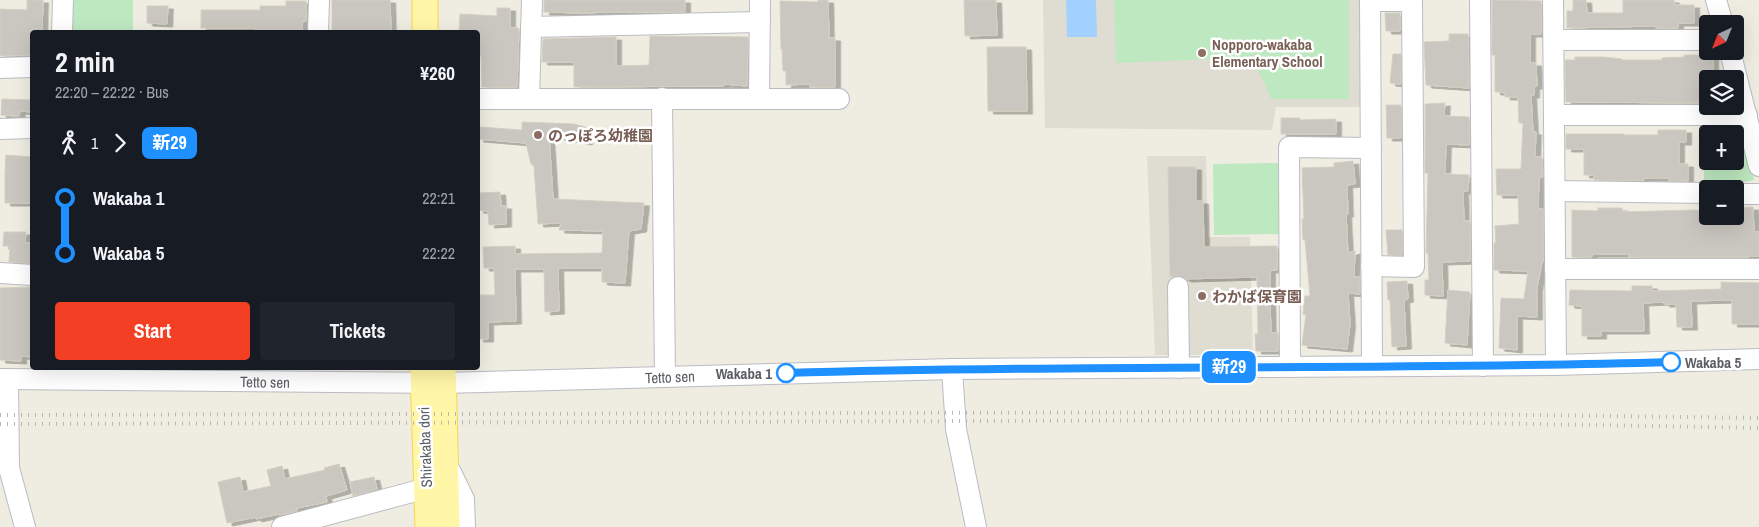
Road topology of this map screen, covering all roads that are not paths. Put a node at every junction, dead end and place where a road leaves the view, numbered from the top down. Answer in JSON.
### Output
{"nodes":[{"id":1,"x":63,"y":0,"type":"edge"},
{"id":2,"x":319,"y":0,"type":"edge"},
{"id":3,"x":425,"y":0,"type":"edge"},
{"id":4,"x":532,"y":0,"type":"edge"},
{"id":5,"x":760,"y":0,"type":"edge"},
{"id":6,"x":1370,"y":0,"type":"edge"},
{"id":7,"x":1480,"y":0,"type":"edge"},
{"id":8,"x":1554,"y":0,"type":"edge"},
{"id":9,"x":1716,"y":0,"type":"edge"},
{"id":10,"x":1720,"y":15,"type":"edge"},
{"id":11,"x":760,"y":22,"type":"junction"},
{"id":12,"x":531,"y":27,"type":"junction"},
{"id":13,"x":62,"y":30,"type":"edge"},
{"id":14,"x":318,"y":30,"type":"edge"},
{"id":15,"x":425,"y":30,"type":"edge"},
{"id":16,"x":1554,"y":40,"type":"junction"},
{"id":17,"x":1699,"y":40,"type":"edge"},
{"id":18,"x":1732,"y":60,"type":"edge"},
{"id":19,"x":30,"y":67,"type":"edge"},
{"id":20,"x":0,"y":68,"type":"edge"},
{"id":21,"x":662,"y":98,"type":"junction"},
{"id":22,"x":480,"y":99,"type":"edge"},
{"id":23,"x":529,"y":99,"type":"junction"},
{"id":24,"x":759,"y":99,"type":"junction"},
{"id":25,"x":839,"y":99,"type":"dead end"},
{"id":26,"x":1554,"y":115,"type":"junction"},
{"id":27,"x":1747,"y":115,"type":"junction"},
{"id":28,"x":30,"y":128,"type":"edge"},
{"id":29,"x":0,"y":129,"type":"edge"},
{"id":30,"x":1371,"y":148,"type":"junction"},
{"id":31,"x":1759,"y":166,"type":"edge"},
{"id":32,"x":1555,"y":191,"type":"junction"},
{"id":33,"x":1699,"y":194,"type":"edge"},
{"id":34,"x":1744,"y":194,"type":"edge"},
{"id":35,"x":1759,"y":194,"type":"edge"},
{"id":36,"x":1371,"y":266,"type":"junction"},
{"id":37,"x":1555,"y":269,"type":"junction"},
{"id":38,"x":1759,"y":269,"type":"edge"},
{"id":39,"x":0,"y":274,"type":"edge"},
{"id":40,"x":30,"y":275,"type":"edge"},
{"id":41,"x":1178,"y":287,"type":"dead end"},
{"id":42,"x":1759,"y":359,"type":"edge"},
{"id":43,"x":1372,"y":366,"type":"junction"},
{"id":44,"x":1484,"y":366,"type":"junction"},
{"id":45,"x":1556,"y":366,"type":"junction"},
{"id":46,"x":1290,"y":367,"type":"junction"},
{"id":47,"x":952,"y":368,"type":"junction"},
{"id":48,"x":1179,"y":368,"type":"junction"},
{"id":49,"x":54,"y":374,"type":"edge"},
{"id":50,"x":433,"y":376,"type":"edge"},
{"id":51,"x":665,"y":377,"type":"junction"},
{"id":52,"x":4,"y":379,"type":"edge"},
{"id":53,"x":446,"y":460,"type":"junction"},
{"id":54,"x":427,"y":488,"type":"junction"},
{"id":55,"x":25,"y":527,"type":"edge"},
{"id":56,"x":282,"y":527,"type":"edge"},
{"id":57,"x":428,"y":527,"type":"edge"},
{"id":58,"x":447,"y":527,"type":"edge"},
{"id":59,"x":465,"y":527,"type":"edge"},
{"id":60,"x":976,"y":527,"type":"edge"}],
"edges":[{"from":1,"to":13,"type":"street"},
{"from":2,"to":14,"type":"street"},
{"from":3,"to":15,"type":"main road"},
{"from":4,"to":12,"type":"street"},
{"from":5,"to":11,"type":"street"},
{"from":6,"to":30,"type":"street"},
{"from":6,"to":36,"type":"street"},
{"from":7,"to":44,"type":"street"},
{"from":8,"to":16,"type":"street"},
{"from":9,"to":10,"type":"street"},
{"from":11,"to":12,"type":"street"},
{"from":11,"to":24,"type":"street"},
{"from":12,"to":23,"type":"street"},
{"from":16,"to":17,"type":"street"},
{"from":16,"to":26,"type":"street"},
{"from":18,"to":27,"type":"street"},
{"from":19,"to":20,"type":"street"},
{"from":21,"to":23,"type":"street"},
{"from":21,"to":24,"type":"street"},
{"from":21,"to":51,"type":"street"},
{"from":22,"to":23,"type":"street"},
{"from":24,"to":25,"type":"street"},
{"from":26,"to":27,"type":"street"},
{"from":26,"to":32,"type":"street"},
{"from":27,"to":31,"type":"street"},
{"from":28,"to":29,"type":"street"},
{"from":30,"to":36,"type":"street"},
{"from":30,"to":46,"type":"street"},
{"from":32,"to":33,"type":"street"},
{"from":32,"to":37,"type":"street"},
{"from":34,"to":35,"type":"street"},
{"from":36,"to":43,"type":"street"},
{"from":37,"to":38,"type":"street"},
{"from":37,"to":45,"type":"street"},
{"from":39,"to":40,"type":"street"},
{"from":41,"to":48,"type":"street"},
{"from":42,"to":45,"type":"street","name":"Tetto sen"},
{"from":43,"to":44,"type":"street","name":"Tetto sen"},
{"from":43,"to":46,"type":"street","name":"Tetto sen"},
{"from":44,"to":45,"type":"street","name":"Tetto sen"},
{"from":46,"to":48,"type":"street","name":"Tetto sen"},
{"from":47,"to":48,"type":"street","name":"Tetto sen"},
{"from":47,"to":51,"type":"street","name":"Tetto sen"},
{"from":47,"to":60,"type":"street"},
{"from":49,"to":50,"type":"street","name":"Tetto sen"},
{"from":49,"to":52,"type":"street","name":"Tetto sen"},
{"from":50,"to":51,"type":"street","name":"Tetto sen"},
{"from":50,"to":53,"type":"main road","name":"Shirakaba dori"},
{"from":50,"to":54,"type":"main road","name":"Shirakaba dori"},
{"from":52,"to":55,"type":"street"},
{"from":53,"to":58,"type":"main road","name":"Shirakaba dori"},
{"from":53,"to":59,"type":"street"},
{"from":54,"to":56,"type":"street"},
{"from":54,"to":57,"type":"main road","name":"Shirakaba dori"}]}
